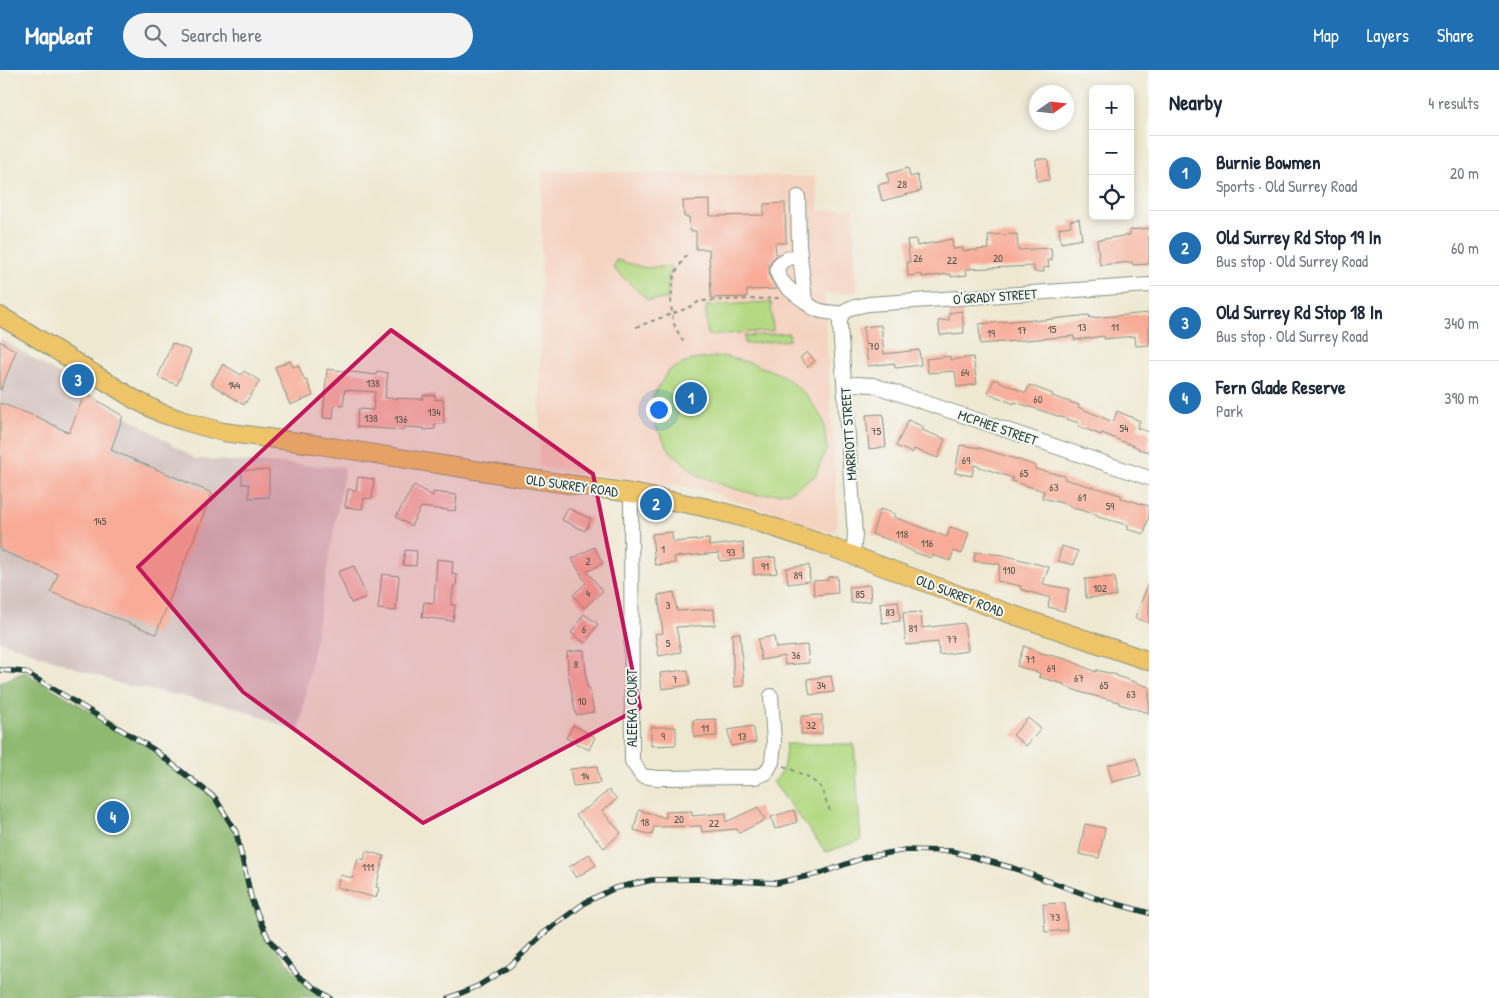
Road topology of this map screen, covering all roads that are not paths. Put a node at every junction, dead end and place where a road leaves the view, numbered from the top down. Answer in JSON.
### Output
{"nodes":[{"id":1,"x":798,"y":197,"type":"dead end"},
{"id":2,"x":800,"y":256,"type":"junction"},
{"id":3,"x":1149,"y":285,"type":"edge"},
{"id":4,"x":802,"y":299,"type":"junction"},
{"id":5,"x":842,"y":314,"type":"junction"},
{"id":6,"x":0,"y":316,"type":"edge"},
{"id":7,"x":845,"y":386,"type":"junction"},
{"id":8,"x":1149,"y":478,"type":"edge"},
{"id":9,"x":631,"y":493,"type":"junction"},
{"id":10,"x":853,"y":554,"type":"junction"},
{"id":11,"x":1149,"y":661,"type":"edge"},
{"id":12,"x":771,"y":696,"type":"dead end"}],
"edges":[{"from":1,"to":2,"type":"street"},
{"from":2,"to":4,"type":"street"},
{"from":2,"to":4,"type":"street"},
{"from":3,"to":5,"type":"street","name":"O'GRADY STREET"},
{"from":4,"to":5,"type":"street"},
{"from":5,"to":7,"type":"street","name":"MARRIOTT STREET"},
{"from":6,"to":9,"type":"main road","name":"OLD SURREY ROAD"},
{"from":7,"to":8,"type":"street","name":"MCPHEE STREET"},
{"from":7,"to":10,"type":"street","name":"MARRIOTT STREET"},
{"from":9,"to":10,"type":"main road","name":"OLD SURREY ROAD"},
{"from":9,"to":12,"type":"street","name":"ALEEKA COURT"},
{"from":10,"to":11,"type":"main road","name":"OLD SURREY ROAD"}]}
